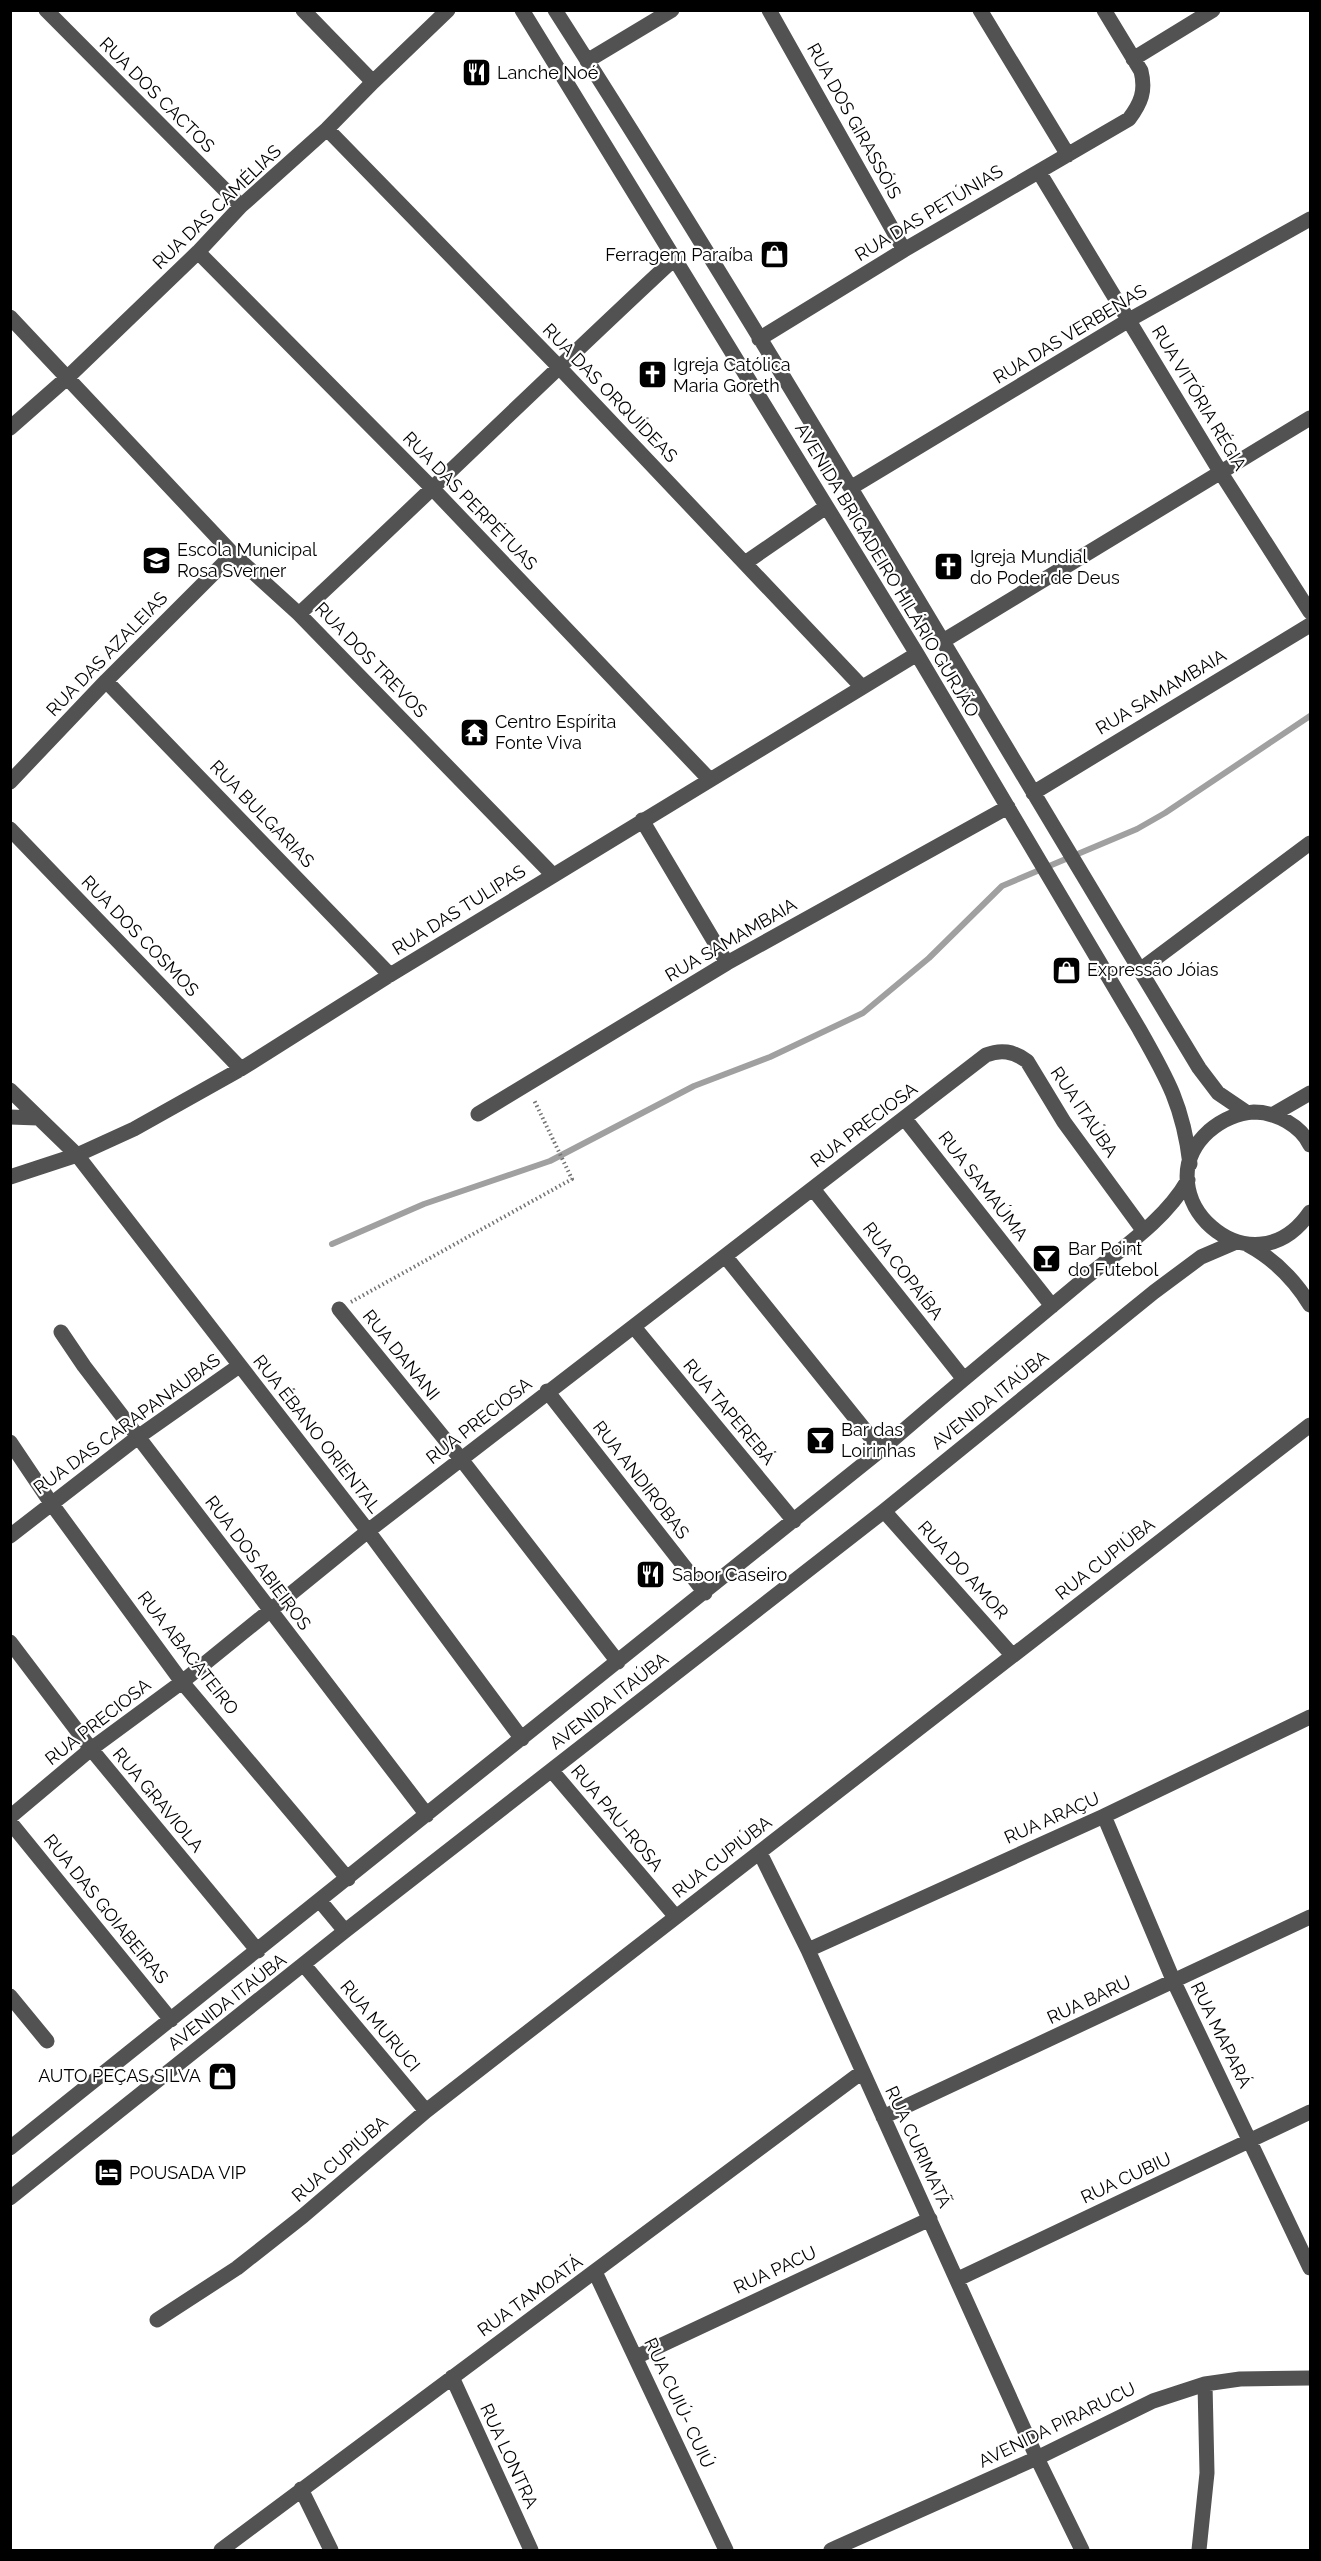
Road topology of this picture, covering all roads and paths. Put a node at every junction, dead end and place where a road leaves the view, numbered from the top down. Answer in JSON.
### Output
{"nodes":[{"id":1,"x":46,"y":10,"type":"edge"},
{"id":2,"x":303,"y":10,"type":"edge"},
{"id":3,"x":448,"y":10,"type":"edge"},
{"id":4,"x":522,"y":10,"type":"edge"},
{"id":5,"x":555,"y":10,"type":"edge"},
{"id":6,"x":672,"y":10,"type":"edge"},
{"id":7,"x":769,"y":10,"type":"edge"},
{"id":8,"x":980,"y":10,"type":"edge"},
{"id":9,"x":1104,"y":10,"type":"edge"},
{"id":10,"x":1213,"y":10,"type":"edge"},
{"id":11,"x":1133,"y":59,"type":"junction"},
{"id":12,"x":587,"y":61,"type":"junction"},
{"id":13,"x":373,"y":82,"type":"junction"},
{"id":14,"x":327,"y":129,"type":"junction"},
{"id":15,"x":1068,"y":155,"type":"junction"},
{"id":16,"x":1039,"y":171,"type":"junction"},
{"id":17,"x":241,"y":206,"type":"junction"},
{"id":18,"x":1311,"y":219,"type":"edge"},
{"id":19,"x":904,"y":250,"type":"junction"},
{"id":20,"x":198,"y":252,"type":"junction"},
{"id":21,"x":673,"y":260,"type":"junction"},
{"id":22,"x":10,"y":317,"type":"edge"},
{"id":23,"x":1129,"y":320,"type":"junction"},
{"id":24,"x":759,"y":339,"type":"junction"},
{"id":25,"x":558,"y":366,"type":"junction"},
{"id":26,"x":68,"y":377,"type":"junction"},
{"id":27,"x":1311,"y":418,"type":"edge"},
{"id":28,"x":12,"y":425,"type":"edge"},
{"id":29,"x":1221,"y":473,"type":"junction"},
{"id":30,"x":852,"y":487,"type":"junction"},
{"id":31,"x":433,"y":489,"type":"junction"},
{"id":32,"x":826,"y":507,"type":"junction"},
{"id":33,"x":233,"y":554,"type":"junction"},
{"id":34,"x":745,"y":563,"type":"junction"},
{"id":35,"x":1311,"y":612,"type":"edge"},
{"id":36,"x":299,"y":614,"type":"junction"},
{"id":37,"x":1311,"y":624,"type":"edge"},
{"id":38,"x":943,"y":641,"type":"junction"},
{"id":39,"x":917,"y":654,"type":"junction"},
{"id":40,"x":106,"y":681,"type":"junction"},
{"id":41,"x":861,"y":686,"type":"junction"},
{"id":42,"x":710,"y":780,"type":"junction"},
{"id":43,"x":10,"y":782,"type":"edge"},
{"id":44,"x":1033,"y":793,"type":"junction"},
{"id":45,"x":1008,"y":807,"type":"junction"},
{"id":46,"x":642,"y":820,"type":"junction"},
{"id":47,"x":10,"y":829,"type":"edge"},
{"id":48,"x":1311,"y":843,"type":"edge"},
{"id":49,"x":553,"y":875,"type":"junction"},
{"id":50,"x":727,"y":963,"type":"junction"},
{"id":51,"x":1140,"y":970,"type":"junction"},
{"id":52,"x":390,"y":975,"type":"junction"},
{"id":53,"x":977,"y":1062,"type":"joint"},
{"id":54,"x":241,"y":1069,"type":"junction"},
{"id":55,"x":527,"y":1086,"type":"junction"},
{"id":56,"x":10,"y":1090,"type":"edge"},
{"id":57,"x":1311,"y":1093,"type":"edge"},
{"id":58,"x":1246,"y":1113,"type":"junction"},
{"id":59,"x":478,"y":1114,"type":"dead end"},
{"id":60,"x":1272,"y":1114,"type":"junction"},
{"id":61,"x":10,"y":1118,"type":"edge"},
{"id":62,"x":38,"y":1118,"type":"junction"},
{"id":63,"x":905,"y":1119,"type":"junction"},
{"id":64,"x":1311,"y":1145,"type":"edge"},
{"id":65,"x":77,"y":1155,"type":"junction"},
{"id":66,"x":1190,"y":1164,"type":"junction"},
{"id":67,"x":10,"y":1177,"type":"edge"},
{"id":68,"x":1188,"y":1180,"type":"junction"},
{"id":69,"x":813,"y":1189,"type":"junction"},
{"id":70,"x":1311,"y":1212,"type":"edge"},
{"id":71,"x":1143,"y":1230,"type":"junction"},
{"id":72,"x":1242,"y":1244,"type":"junction"},
{"id":73,"x":725,"y":1256,"type":"junction"},
{"id":74,"x":1311,"y":1305,"type":"edge"},
{"id":75,"x":1052,"y":1306,"type":"junction"},
{"id":76,"x":339,"y":1309,"type":"joint"},
{"id":77,"x":634,"y":1327,"type":"junction"},
{"id":78,"x":61,"y":1332,"type":"dead end"},
{"id":79,"x":239,"y":1366,"type":"junction"},
{"id":80,"x":963,"y":1378,"type":"junction"},
{"id":81,"x":548,"y":1392,"type":"junction"},
{"id":82,"x":1311,"y":1425,"type":"edge"},
{"id":83,"x":138,"y":1437,"type":"junction"},
{"id":84,"x":10,"y":1442,"type":"edge"},
{"id":85,"x":880,"y":1450,"type":"junction"},
{"id":86,"x":460,"y":1459,"type":"junction"},
{"id":87,"x":51,"y":1503,"type":"junction"},
{"id":88,"x":884,"y":1511,"type":"junction"},
{"id":89,"x":794,"y":1521,"type":"junction"},
{"id":90,"x":368,"y":1532,"type":"junction"},
{"id":91,"x":10,"y":1536,"type":"edge"},
{"id":92,"x":705,"y":1593,"type":"junction"},
{"id":93,"x":271,"y":1612,"type":"junction"},
{"id":94,"x":10,"y":1642,"type":"edge"},
{"id":95,"x":1012,"y":1655,"type":"junction"},
{"id":96,"x":618,"y":1662,"type":"junction"},
{"id":97,"x":182,"y":1682,"type":"junction"},
{"id":98,"x":1311,"y":1717,"type":"edge"},
{"id":99,"x":522,"y":1739,"type":"junction"},
{"id":100,"x":91,"y":1749,"type":"junction"},
{"id":101,"x":552,"y":1771,"type":"junction"},
{"id":102,"x":427,"y":1815,"type":"junction"},
{"id":103,"x":1104,"y":1816,"type":"junction"},
{"id":104,"x":10,"y":1817,"type":"edge"},
{"id":105,"x":10,"y":1822,"type":"edge"},
{"id":106,"x":760,"y":1853,"type":"junction"},
{"id":107,"x":348,"y":1879,"type":"junction"},
{"id":108,"x":320,"y":1901,"type":"junction"},
{"id":109,"x":676,"y":1917,"type":"junction"},
{"id":110,"x":1311,"y":1917,"type":"edge"},
{"id":111,"x":345,"y":1931,"type":"junction"},
{"id":112,"x":808,"y":1950,"type":"junction"},
{"id":113,"x":258,"y":1951,"type":"junction"},
{"id":114,"x":304,"y":1965,"type":"junction"},
{"id":115,"x":1174,"y":1982,"type":"junction"},
{"id":116,"x":10,"y":1996,"type":"edge"},
{"id":117,"x":171,"y":2020,"type":"junction"},
{"id":118,"x":47,"y":2041,"type":"dead end"},
{"id":119,"x":862,"y":2072,"type":"junction"},
{"id":120,"x":426,"y":2111,"type":"junction"},
{"id":121,"x":1311,"y":2112,"type":"edge"},
{"id":122,"x":883,"y":2117,"type":"junction"},
{"id":123,"x":1250,"y":2140,"type":"junction"},
{"id":124,"x":10,"y":2148,"type":"edge"},
{"id":125,"x":10,"y":2198,"type":"edge"},
{"id":126,"x":930,"y":2219,"type":"junction"},
{"id":127,"x":1311,"y":2268,"type":"edge"},
{"id":128,"x":595,"y":2272,"type":"junction"},
{"id":129,"x":958,"y":2279,"type":"junction"},
{"id":130,"x":157,"y":2320,"type":"dead end"},
{"id":131,"x":636,"y":2356,"type":"junction"},
{"id":132,"x":452,"y":2377,"type":"junction"},
{"id":133,"x":1311,"y":2379,"type":"edge"},
{"id":134,"x":1205,"y":2384,"type":"junction"},
{"id":135,"x":1037,"y":2458,"type":"junction"},
{"id":136,"x":302,"y":2489,"type":"junction"},
{"id":137,"x":221,"y":2550,"type":"edge"},
{"id":138,"x":331,"y":2550,"type":"edge"},
{"id":139,"x":531,"y":2550,"type":"edge"},
{"id":140,"x":726,"y":2550,"type":"edge"},
{"id":141,"x":831,"y":2550,"type":"edge"},
{"id":142,"x":1082,"y":2550,"type":"edge"},
{"id":143,"x":1199,"y":2550,"type":"edge"}],
"edges":[{"from":1,"to":17,"type":"street","name":"RUA DOS CACTOS"},
{"from":2,"to":13,"type":"street"},
{"from":3,"to":13,"type":"street","name":"RUA DAS CAMÉLIAS"},
{"from":4,"to":21,"type":"street","name":"AVENIDA BRIGADEIRO HILÁRIO GURJÃO"},
{"from":5,"to":12,"type":"street","name":"AVENIDA BRIGADEIRO HILÁRIO GURJÃO"},
{"from":6,"to":12,"type":"street"},
{"from":7,"to":19,"type":"street","name":"RUA DOS GIRASSÓIS"},
{"from":8,"to":15,"type":"street"},
{"from":9,"to":11,"type":"street"},
{"from":10,"to":11,"type":"street"},
{"from":11,"to":15,"type":"street","name":"RUA DAS PETÚNIAS"},
{"from":12,"to":24,"type":"street","name":"AVENIDA BRIGADEIRO HILÁRIO GURJÃO"},
{"from":13,"to":14,"type":"street","name":"RUA DAS CAMÉLIAS"},
{"from":14,"to":17,"type":"street","name":"RUA DAS CAMÉLIAS"},
{"from":14,"to":25,"type":"street","name":"RUA DAS ORQUÍDEAS"},
{"from":15,"to":16,"type":"street","name":"RUA DAS PETÚNIAS"},
{"from":16,"to":19,"type":"street","name":"RUA DAS PETÚNIAS"},
{"from":16,"to":23,"type":"street","name":"RUA VITÓRIA RÉGIA"},
{"from":17,"to":20,"type":"street","name":"RUA DAS CAMÉLIAS"},
{"from":18,"to":23,"type":"street","name":"RUA DAS VERBENAS"},
{"from":19,"to":24,"type":"street","name":"RUA DAS PETÚNIAS"},
{"from":20,"to":26,"type":"street","name":"RUA DAS CAMÉLIAS"},
{"from":20,"to":31,"type":"street","name":"RUA DAS PERPÉTUAS"},
{"from":21,"to":25,"type":"street"},
{"from":21,"to":32,"type":"street","name":"AVENIDA BRIGADEIRO HILÁRIO GURJÃO"},
{"from":22,"to":26,"type":"street","name":"RUA DOS TREVOS"},
{"from":23,"to":29,"type":"street","name":"RUA VITÓRIA RÉGIA"},
{"from":23,"to":30,"type":"street","name":"RUA DAS VERBENAS"},
{"from":24,"to":30,"type":"street","name":"AVENIDA BRIGADEIRO HILÁRIO GURJÃO"},
{"from":25,"to":31,"type":"street"},
{"from":25,"to":34,"type":"street","name":"RUA DAS ORQUÍDEAS"},
{"from":26,"to":28,"type":"street","name":"RUA DAS CAMÉLIAS"},
{"from":26,"to":33,"type":"street","name":"RUA DOS TREVOS"},
{"from":27,"to":29,"type":"street"},
{"from":29,"to":35,"type":"street","name":"RUA VITÓRIA RÉGIA"},
{"from":29,"to":38,"type":"street"},
{"from":30,"to":38,"type":"street","name":"AVENIDA BRIGADEIRO HILÁRIO GURJÃO"},
{"from":31,"to":36,"type":"street"},
{"from":31,"to":42,"type":"street","name":"RUA DAS PERPÉTUAS"},
{"from":32,"to":34,"type":"street"},
{"from":32,"to":39,"type":"street","name":"AVENIDA BRIGADEIRO HILÁRIO GURJÃO"},
{"from":33,"to":36,"type":"street","name":"RUA DOS TREVOS"},
{"from":33,"to":40,"type":"street","name":"RUA DAS AZALEIAS"},
{"from":34,"to":41,"type":"street","name":"RUA DAS ORQUÍDEAS"},
{"from":36,"to":49,"type":"street","name":"RUA DOS TREVOS"},
{"from":37,"to":44,"type":"street","name":"RUA SAMAMBAIA"},
{"from":38,"to":44,"type":"street","name":"AVENIDA BRIGADEIRO HILÁRIO GURJÃO"},
{"from":39,"to":41,"type":"street","name":"RUA DAS TULIPAS"},
{"from":39,"to":45,"type":"street","name":"AVENIDA BRIGADEIRO HILÁRIO GURJÃO"},
{"from":40,"to":43,"type":"street","name":"RUA DAS AZALEIAS"},
{"from":40,"to":52,"type":"street","name":"RUA BULGARIAS"},
{"from":41,"to":42,"type":"street","name":"RUA DAS TULIPAS"},
{"from":42,"to":46,"type":"street","name":"RUA DAS TULIPAS"},
{"from":44,"to":51,"type":"street","name":"AVENIDA BRIGADEIRO HILÁRIO GURJÃO"},
{"from":45,"to":50,"type":"street","name":"RUA SAMAMBAIA"},
{"from":45,"to":66,"type":"street","name":"AVENIDA BRIGADEIRO HILÁRIO GURJÃO"},
{"from":46,"to":49,"type":"street","name":"RUA DAS TULIPAS"},
{"from":46,"to":50,"type":"street"},
{"from":47,"to":54,"type":"street","name":"RUA DOS COSMOS"},
{"from":48,"to":51,"type":"street"},
{"from":49,"to":52,"type":"street","name":"RUA DAS TULIPAS"},
{"from":50,"to":55,"type":"street","name":"RUA SAMAMBAIA"},
{"from":51,"to":58,"type":"street","name":"AVENIDA BRIGADEIRO HILÁRIO GURJÃO"},
{"from":52,"to":54,"type":"street","name":"RUA DAS TULIPAS"},
{"from":53,"to":63,"type":"street","name":"RUA PRECIOSA"},
{"from":53,"to":71,"type":"street","name":"RUA ITAÚBA"},
{"from":54,"to":65,"type":"street","name":"RUA DAS TULIPAS"},
{"from":55,"to":59,"type":"street","name":"RUA SAMAMBAIA"},
{"from":55,"to":76,"type":"path","name":"RUA DANANI"},
{"from":56,"to":62,"type":"street","name":"RUA ÉBANO ORIENTAL"},
{"from":57,"to":60,"type":"street"},
{"from":58,"to":60,"type":"street"},
{"from":58,"to":66,"type":"street"},
{"from":60,"to":64,"type":"street"},
{"from":61,"to":62,"type":"street"},
{"from":62,"to":65,"type":"street","name":"RUA ÉBANO ORIENTAL"},
{"from":63,"to":69,"type":"street","name":"RUA PRECIOSA"},
{"from":63,"to":75,"type":"street","name":"RUA SAMAÚMA"},
{"from":65,"to":67,"type":"street","name":"RUA DAS TULIPAS"},
{"from":65,"to":79,"type":"street","name":"RUA ÉBANO ORIENTAL"},
{"from":66,"to":68,"type":"street"},
{"from":68,"to":71,"type":"street","name":"AVENIDA ITAÚBA"},
{"from":68,"to":72,"type":"street"},
{"from":69,"to":73,"type":"street","name":"RUA PRECIOSA"},
{"from":69,"to":80,"type":"street","name":"RUA COPAÍBA"},
{"from":70,"to":72,"type":"street","name":"AVENIDA ITAÚBA"},
{"from":71,"to":75,"type":"street","name":"AVENIDA ITAÚBA"},
{"from":72,"to":74,"type":"street"},
{"from":72,"to":88,"type":"street","name":"AVENIDA ITAÚBA"},
{"from":73,"to":77,"type":"street","name":"RUA PRECIOSA"},
{"from":73,"to":85,"type":"street"},
{"from":75,"to":80,"type":"street","name":"AVENIDA ITAÚBA"},
{"from":76,"to":86,"type":"street","name":"RUA DANANI"},
{"from":77,"to":81,"type":"street","name":"RUA PRECIOSA"},
{"from":77,"to":89,"type":"street","name":"RUA TAPEREBÁ"},
{"from":78,"to":83,"type":"street","name":"RUA DOS ABIEIROS"},
{"from":79,"to":83,"type":"street","name":"RUA DAS CARAPANAUBAS"},
{"from":79,"to":90,"type":"street","name":"RUA ÉBANO ORIENTAL"},
{"from":80,"to":85,"type":"street","name":"AVENIDA ITAÚBA"},
{"from":81,"to":86,"type":"street","name":"RUA PRECIOSA"},
{"from":81,"to":92,"type":"street","name":"RUA ANDIROBAS"},
{"from":82,"to":95,"type":"street","name":"RUA CUPIÚBA"},
{"from":83,"to":87,"type":"street","name":"RUA DAS CARAPANAUBAS"},
{"from":83,"to":93,"type":"street","name":"RUA DOS ABIEIROS"},
{"from":84,"to":87,"type":"street","name":"RUA ABACATEIRO"},
{"from":85,"to":89,"type":"street","name":"AVENIDA ITAÚBA"},
{"from":86,"to":90,"type":"street","name":"RUA PRECIOSA"},
{"from":86,"to":96,"type":"street","name":"RUA DANANI"},
{"from":87,"to":91,"type":"street","name":"RUA DAS CARAPANAUBAS"},
{"from":87,"to":97,"type":"street","name":"RUA ABACATEIRO"},
{"from":88,"to":95,"type":"street","name":"RUA DO AMOR"},
{"from":88,"to":101,"type":"street","name":"AVENIDA ITAÚBA"},
{"from":89,"to":92,"type":"street","name":"AVENIDA ITAÚBA"},
{"from":90,"to":93,"type":"street","name":"RUA PRECIOSA"},
{"from":90,"to":99,"type":"street","name":"RUA ÉBANO ORIENTAL"},
{"from":92,"to":96,"type":"street","name":"AVENIDA ITAÚBA"},
{"from":93,"to":97,"type":"street","name":"RUA PRECIOSA"},
{"from":93,"to":102,"type":"street","name":"RUA DOS ABIEIROS"},
{"from":94,"to":100,"type":"street","name":"RUA GRAVIOLA"},
{"from":95,"to":106,"type":"street","name":"RUA CUPIÚBA"},
{"from":96,"to":99,"type":"street","name":"AVENIDA ITAÚBA"},
{"from":97,"to":100,"type":"street","name":"RUA PRECIOSA"},
{"from":97,"to":107,"type":"street","name":"RUA ABACATEIRO"},
{"from":98,"to":103,"type":"street","name":"RUA ARAÇU"},
{"from":99,"to":102,"type":"street","name":"AVENIDA ITAÚBA"},
{"from":100,"to":104,"type":"street","name":"RUA PRECIOSA"},
{"from":100,"to":113,"type":"street","name":"RUA GRAVIOLA"},
{"from":101,"to":109,"type":"street","name":"RUA PAU-ROSA"},
{"from":101,"to":111,"type":"street","name":"AVENIDA ITAÚBA"},
{"from":102,"to":107,"type":"street","name":"AVENIDA ITAÚBA"},
{"from":103,"to":112,"type":"street","name":"RUA ARAÇU"},
{"from":103,"to":115,"type":"street","name":"RUA MAPARÁ"},
{"from":105,"to":117,"type":"street","name":"RUA DAS GOIABEIRAS"},
{"from":106,"to":109,"type":"street","name":"RUA CUPIÚBA"},
{"from":106,"to":112,"type":"street","name":"RUA CURIMATÃ"},
{"from":107,"to":108,"type":"street","name":"AVENIDA ITAÚBA"},
{"from":108,"to":111,"type":"street"},
{"from":108,"to":113,"type":"street","name":"AVENIDA ITAÚBA"},
{"from":109,"to":120,"type":"street","name":"RUA CUPIÚBA"},
{"from":110,"to":115,"type":"street","name":"RUA BARU"},
{"from":111,"to":114,"type":"street","name":"AVENIDA ITAÚBA"},
{"from":112,"to":119,"type":"street","name":"RUA CURIMATÃ"},
{"from":113,"to":117,"type":"street","name":"AVENIDA ITAÚBA"},
{"from":114,"to":120,"type":"street","name":"RUA MURUCI"},
{"from":114,"to":125,"type":"street","name":"AVENIDA ITAÚBA"},
{"from":115,"to":122,"type":"street","name":"RUA BARU"},
{"from":115,"to":123,"type":"street","name":"RUA MAPARÁ"},
{"from":116,"to":118,"type":"street"},
{"from":117,"to":124,"type":"street","name":"AVENIDA ITAÚBA"},
{"from":119,"to":122,"type":"street","name":"RUA CURIMATÃ"},
{"from":119,"to":128,"type":"street","name":"RUA TAMOATÁ"},
{"from":120,"to":130,"type":"street","name":"RUA CUPIÚBA"},
{"from":121,"to":123,"type":"street","name":"RUA CUBIU"},
{"from":122,"to":126,"type":"street","name":"RUA CURIMATÃ"},
{"from":123,"to":127,"type":"street","name":"RUA MAPARÁ"},
{"from":123,"to":129,"type":"street","name":"RUA CUBIU"},
{"from":126,"to":129,"type":"street","name":"RUA CURIMATÃ"},
{"from":126,"to":131,"type":"street","name":"RUA PACU"},
{"from":128,"to":131,"type":"street","name":"RUA CUIÚ- CUIÚ"},
{"from":128,"to":132,"type":"street","name":"RUA TAMOATÁ"},
{"from":129,"to":135,"type":"street","name":"RUA CURIMATÃ"},
{"from":131,"to":140,"type":"street","name":"RUA CUIÚ- CUIÚ"},
{"from":132,"to":136,"type":"street","name":"RUA TAMOATÁ"},
{"from":132,"to":139,"type":"street","name":"RUA LONTRA"},
{"from":133,"to":134,"type":"street","name":"AVENIDA PIRARUCU"},
{"from":134,"to":135,"type":"street","name":"AVENIDA PIRARUCU"},
{"from":134,"to":143,"type":"street"},
{"from":135,"to":141,"type":"street","name":"AVENIDA PIRARUCU"},
{"from":135,"to":142,"type":"street","name":"RUA CURIMATÃ"},
{"from":136,"to":137,"type":"street","name":"RUA TAMOATÁ"},
{"from":136,"to":138,"type":"street"}]}
